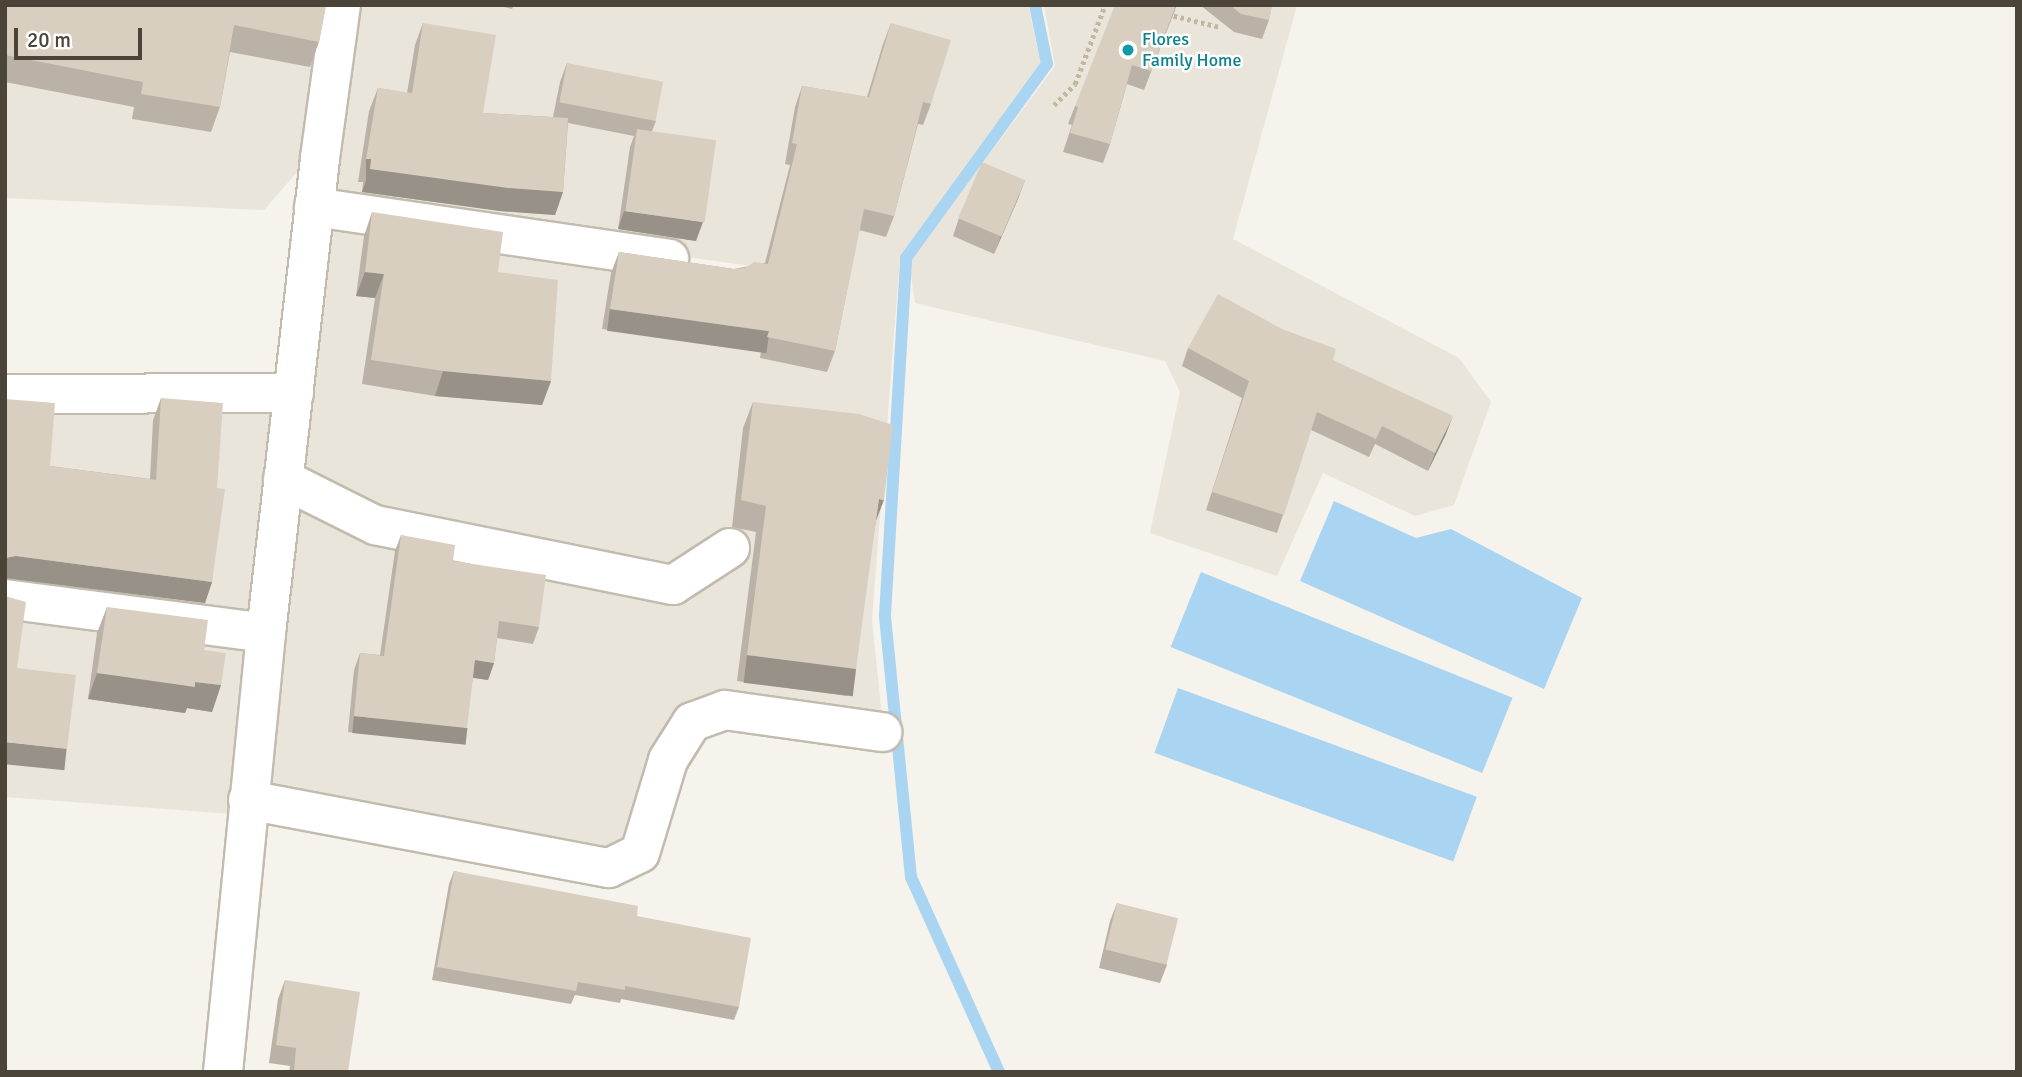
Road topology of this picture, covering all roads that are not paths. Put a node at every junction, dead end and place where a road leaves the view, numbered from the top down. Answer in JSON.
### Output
{"nodes":[{"id":1,"x":341,"y":5,"type":"edge"},
{"id":2,"x":314,"y":207,"type":"junction"},
{"id":3,"x":703,"y":264,"type":"edge"},
{"id":4,"x":294,"y":393,"type":"junction"},
{"id":5,"x":5,"y":394,"type":"edge"},
{"id":6,"x":283,"y":479,"type":"junction"},
{"id":7,"x":730,"y":548,"type":"dead end"},
{"id":8,"x":5,"y":599,"type":"edge"},
{"id":9,"x":266,"y":633,"type":"junction"},
{"id":10,"x":882,"y":732,"type":"dead end"},
{"id":11,"x":248,"y":800,"type":"junction"},
{"id":12,"x":223,"y":1072,"type":"edge"}],
"edges":[{"from":1,"to":2,"type":"street"},
{"from":2,"to":3,"type":"street"},
{"from":2,"to":4,"type":"street"},
{"from":4,"to":5,"type":"street"},
{"from":4,"to":6,"type":"street"},
{"from":6,"to":7,"type":"street"},
{"from":6,"to":9,"type":"street"},
{"from":8,"to":9,"type":"street"},
{"from":9,"to":11,"type":"street"},
{"from":10,"to":11,"type":"street"},
{"from":11,"to":12,"type":"street"}]}
